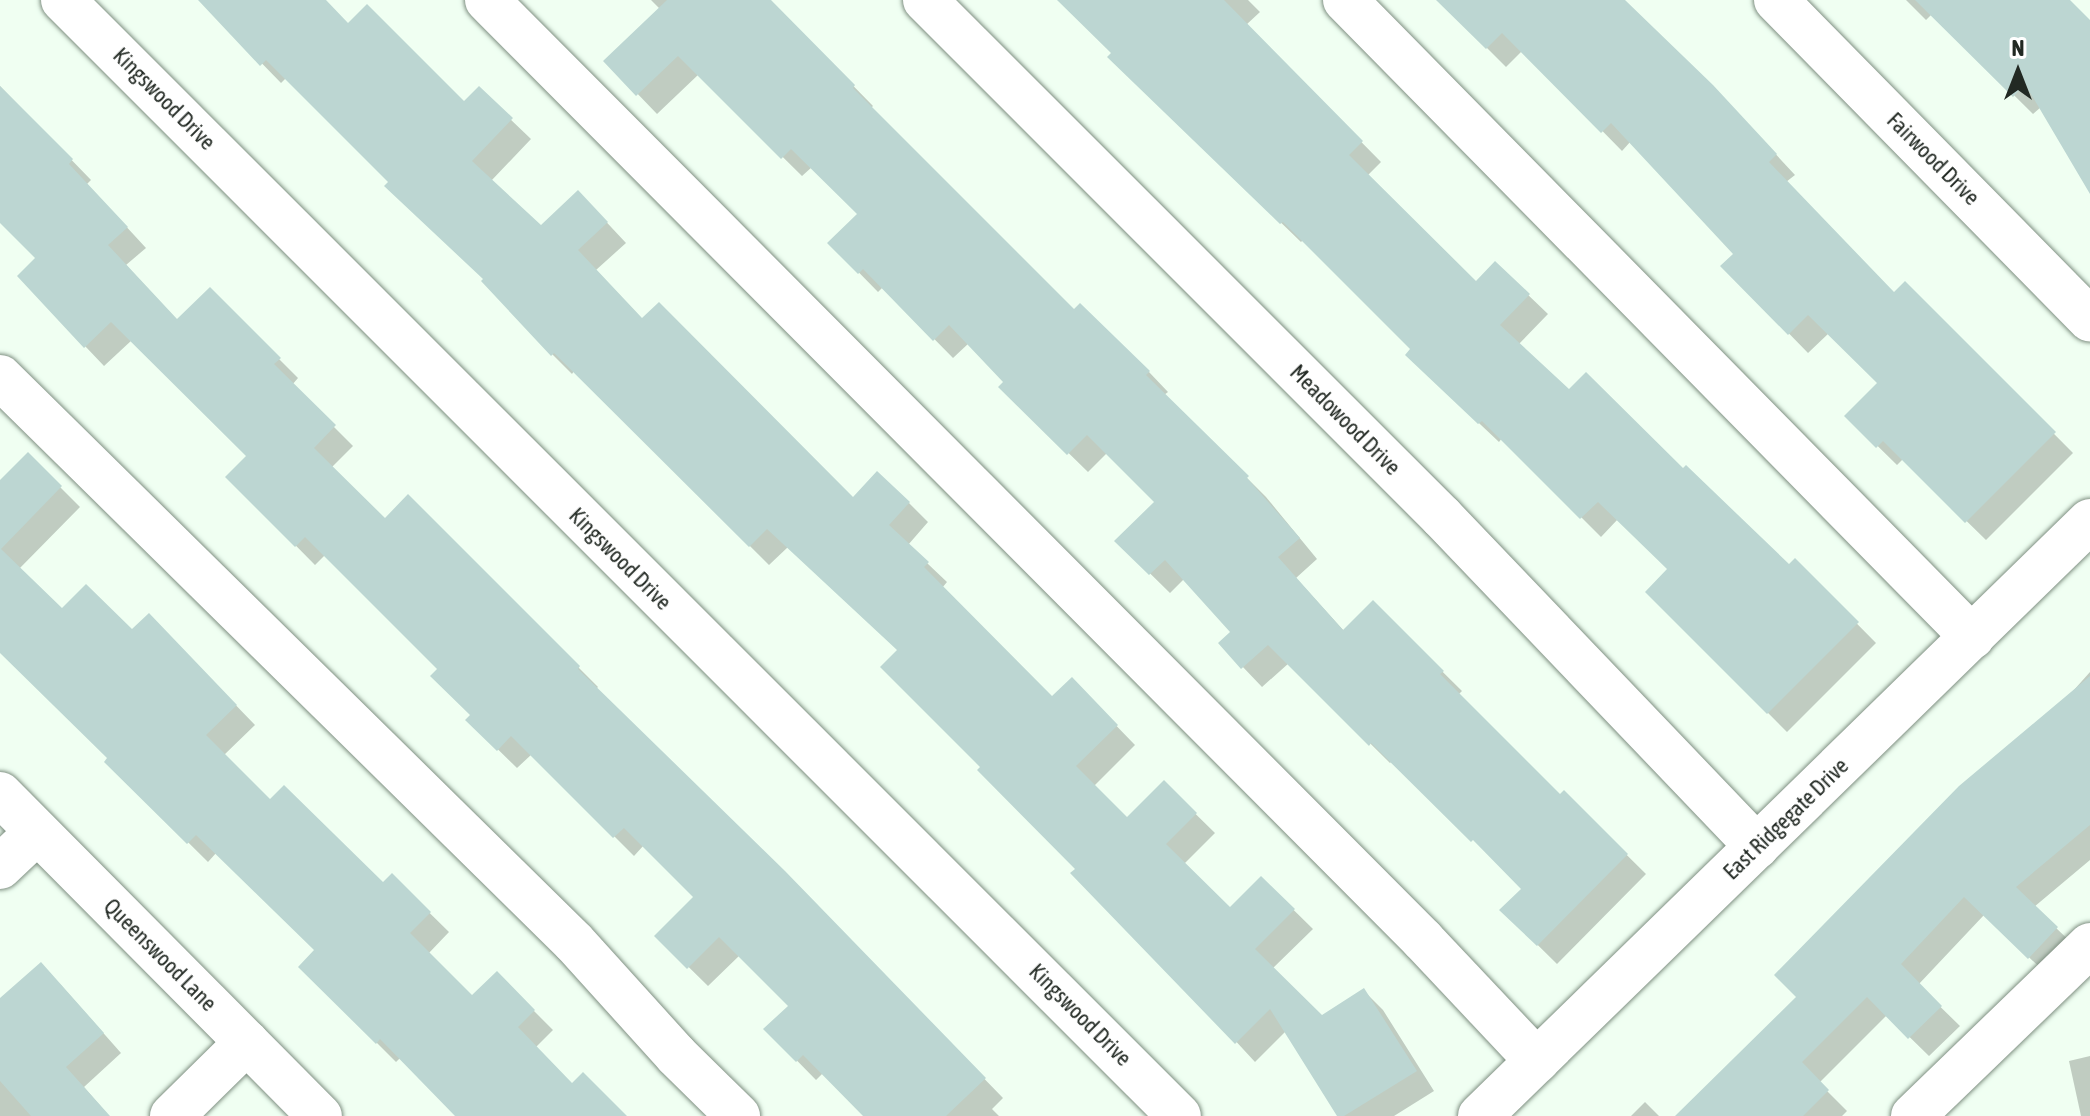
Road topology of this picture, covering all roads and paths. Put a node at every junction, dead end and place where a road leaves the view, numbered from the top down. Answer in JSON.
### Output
{"nodes":[{"id":1,"x":63,"y":0,"type":"edge"},
{"id":2,"x":487,"y":0,"type":"edge"},
{"id":3,"x":925,"y":0,"type":"edge"},
{"id":4,"x":1345,"y":0,"type":"edge"},
{"id":5,"x":1776,"y":0,"type":"edge"},
{"id":6,"x":2090,"y":319,"type":"edge"},
{"id":7,"x":0,"y":377,"type":"edge"},
{"id":8,"x":2090,"y":521,"type":"edge"},
{"id":9,"x":1972,"y":637,"type":"junction"},
{"id":10,"x":0,"y":794,"type":"edge"},
{"id":11,"x":37,"y":832,"type":"junction"},
{"id":12,"x":1757,"y":847,"type":"junction"},
{"id":13,"x":0,"y":867,"type":"edge"},
{"id":14,"x":2090,"y":945,"type":"edge"},
{"id":15,"x":247,"y":1042,"type":"junction"},
{"id":16,"x":1537,"y":1061,"type":"junction"},
{"id":17,"x":172,"y":1116,"type":"edge"},
{"id":18,"x":320,"y":1116,"type":"edge"},
{"id":19,"x":738,"y":1116,"type":"edge"},
{"id":20,"x":1179,"y":1116,"type":"edge"},
{"id":21,"x":1480,"y":1116,"type":"edge"},
{"id":22,"x":1913,"y":1116,"type":"edge"}],
"edges":[{"from":1,"to":20,"type":"street","name":"Kingswood Drive"},
{"from":2,"to":16,"type":"street"},
{"from":3,"to":12,"type":"street","name":"Meadowood Drive"},
{"from":4,"to":9,"type":"street"},
{"from":5,"to":6,"type":"street","name":"Fairwood Drive"},
{"from":7,"to":19,"type":"street"},
{"from":8,"to":9,"type":"street","name":"East Ridgegate Drive"},
{"from":9,"to":12,"type":"street","name":"East Ridgegate Drive"},
{"from":10,"to":11,"type":"street","name":"Queenswood Lane"},
{"from":11,"to":13,"type":"street"},
{"from":11,"to":15,"type":"street","name":"Queenswood Lane"},
{"from":12,"to":16,"type":"street","name":"East Ridgegate Drive"},
{"from":14,"to":22,"type":"street"},
{"from":15,"to":17,"type":"street"},
{"from":15,"to":18,"type":"street","name":"Queenswood Lane"},
{"from":16,"to":21,"type":"street","name":"East Ridgegate Drive"}]}
